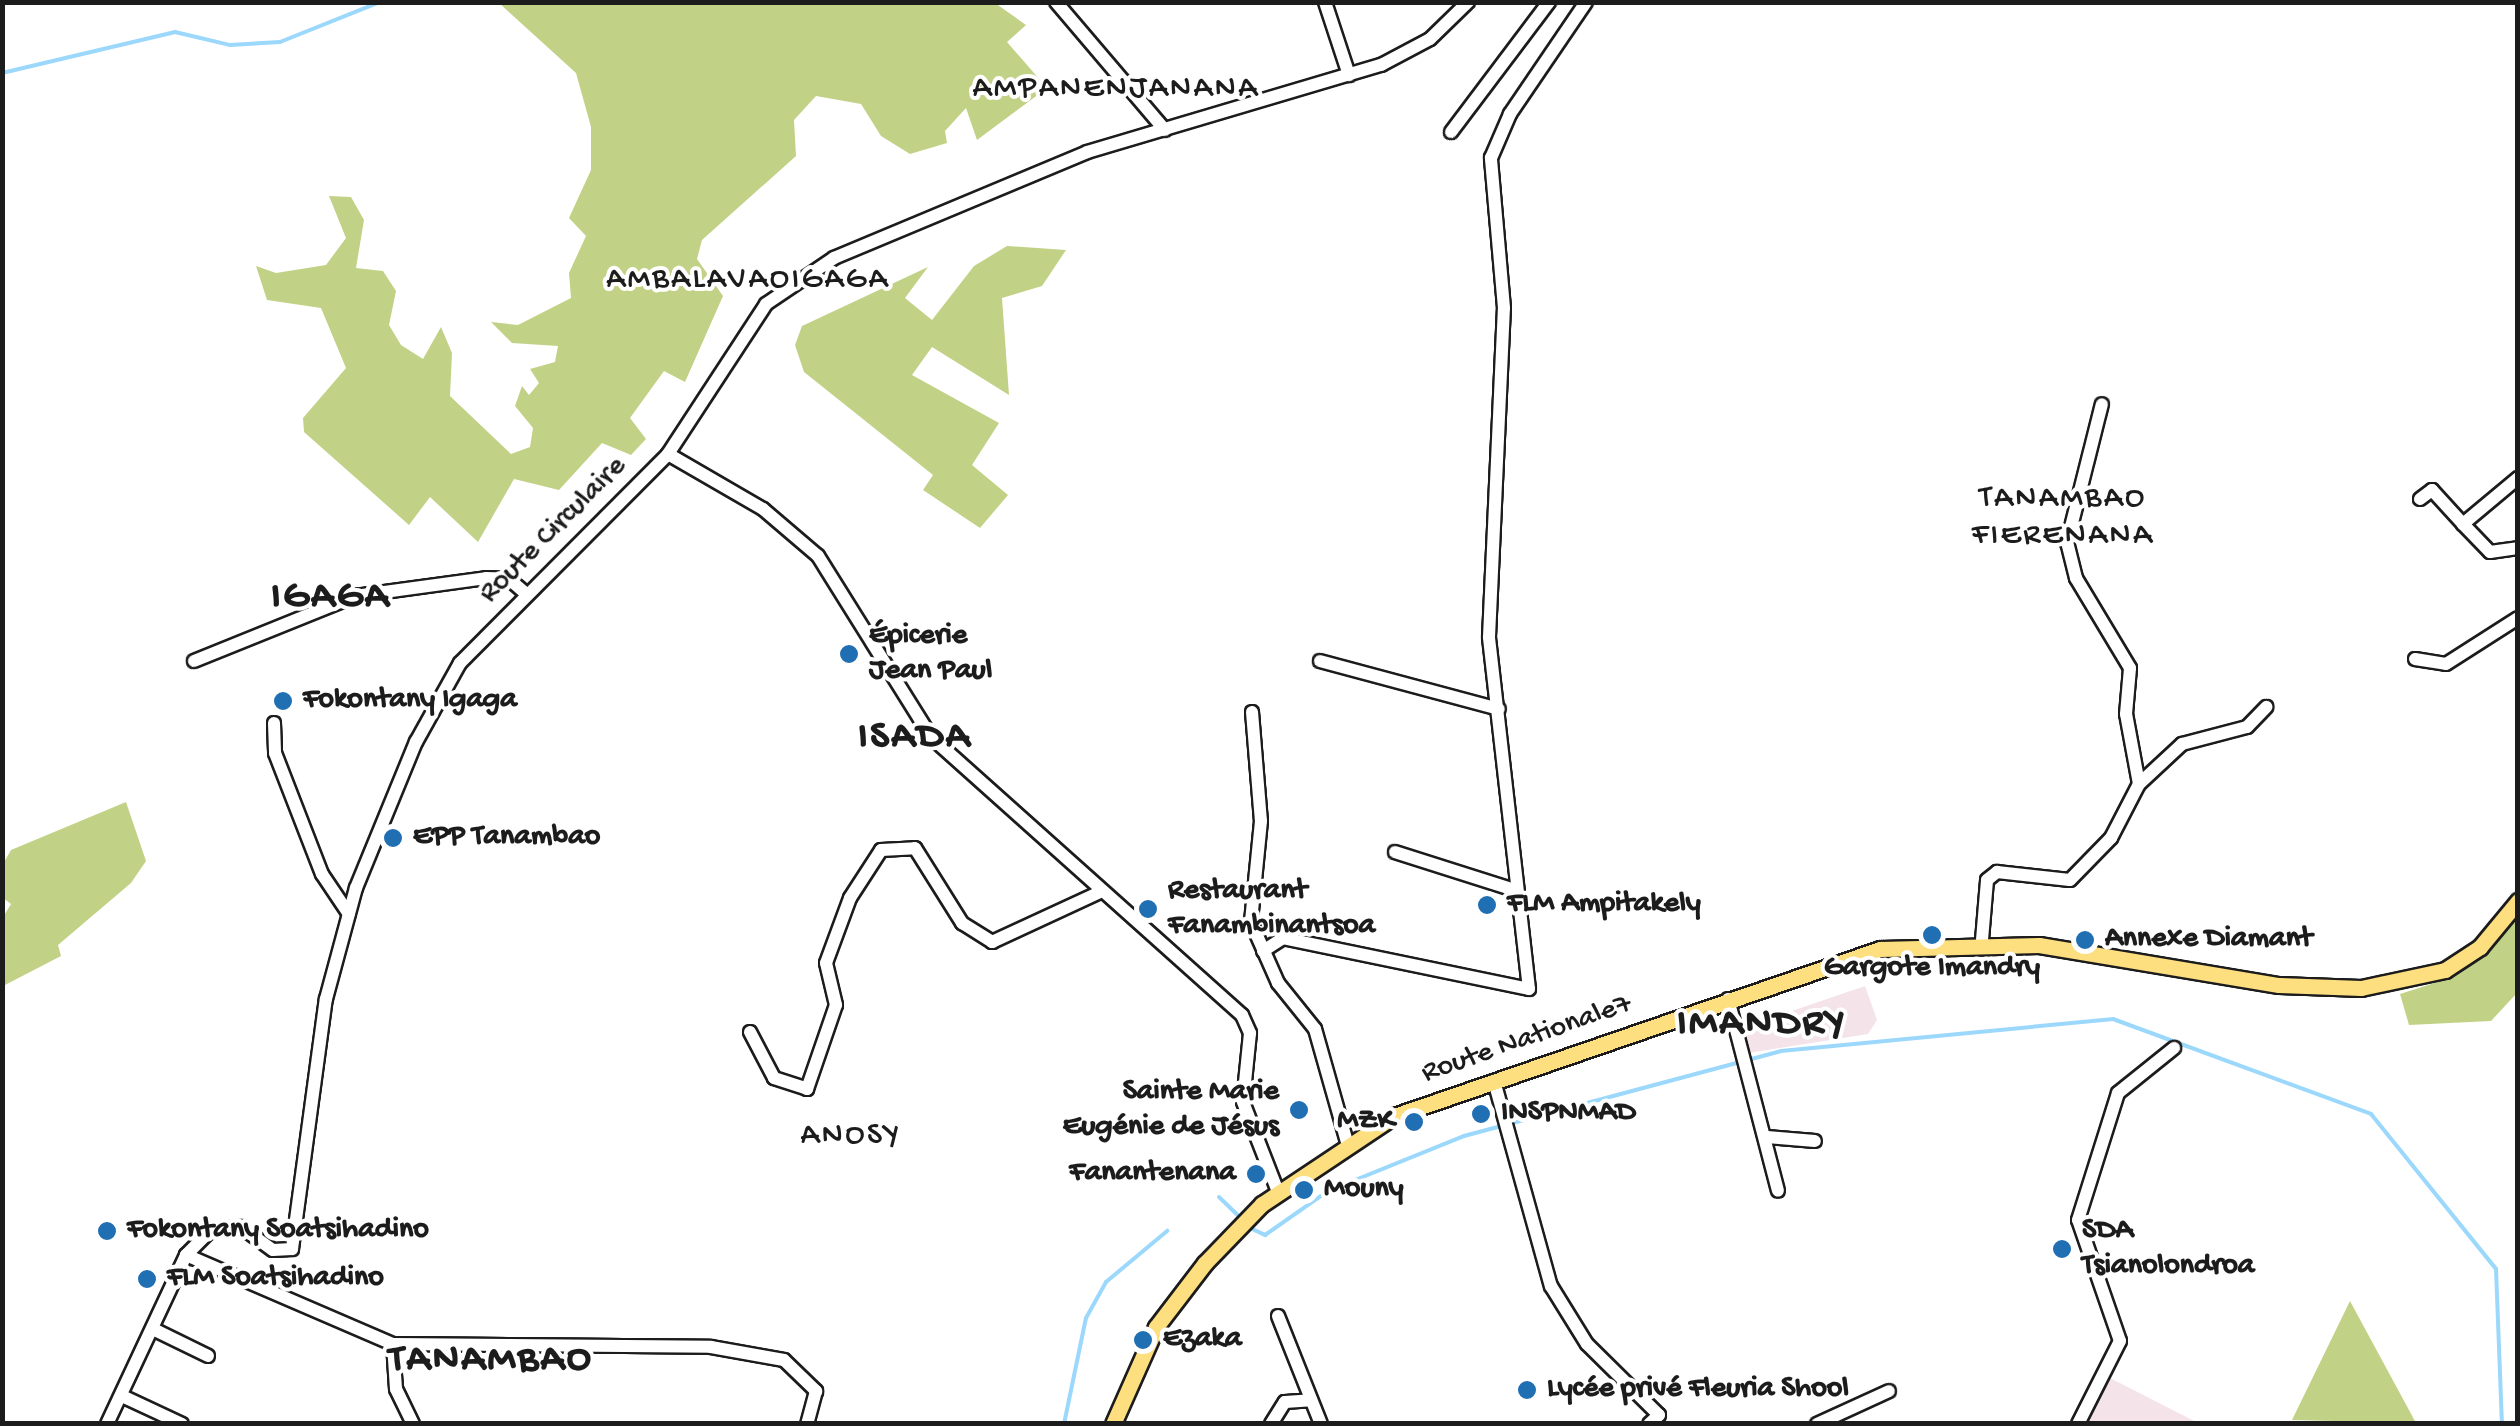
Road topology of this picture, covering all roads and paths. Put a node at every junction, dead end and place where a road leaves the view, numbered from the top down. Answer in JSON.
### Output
{"nodes":[{"id":1,"x":1056,"y":2,"type":"edge"},
{"id":2,"x":1325,"y":2,"type":"edge"},
{"id":3,"x":1549,"y":2,"type":"edge"},
{"id":4,"x":1586,"y":2,"type":"edge"},
{"id":5,"x":1466,"y":3,"type":"edge"},
{"id":6,"x":1349,"y":74,"type":"junction"},
{"id":7,"x":1165,"y":130,"type":"junction"},
{"id":8,"x":1451,"y":132,"type":"dead end"},
{"id":9,"x":2102,"y":404,"type":"dead end"},
{"id":10,"x":668,"y":454,"type":"junction"},
{"id":11,"x":2515,"y":485,"type":"edge"},
{"id":12,"x":2420,"y":499,"type":"dead end"},
{"id":13,"x":2462,"y":524,"type":"junction"},
{"id":14,"x":2518,"y":548,"type":"edge"},
{"id":15,"x":526,"y":594,"type":"junction"},
{"id":16,"x":2518,"y":618,"type":"edge"},
{"id":17,"x":2415,"y":659,"type":"dead end"},
{"id":18,"x":194,"y":661,"type":"dead end"},
{"id":19,"x":1320,"y":661,"type":"dead end"},
{"id":20,"x":2266,"y":707,"type":"dead end"},
{"id":21,"x":1499,"y":709,"type":"junction"},
{"id":22,"x":1252,"y":712,"type":"dead end"},
{"id":23,"x":274,"y":723,"type":"dead end"},
{"id":24,"x":2139,"y":784,"type":"junction"},
{"id":25,"x":1395,"y":852,"type":"dead end"},
{"id":26,"x":1514,"y":890,"type":"junction"},
{"id":27,"x":1098,"y":893,"type":"junction"},
{"id":28,"x":2518,"y":901,"type":"edge"},
{"id":29,"x":349,"y":914,"type":"junction"},
{"id":30,"x":1982,"y":940,"type":"junction"},
{"id":31,"x":1263,"y":951,"type":"junction"},
{"id":32,"x":1728,"y":999,"type":"junction"},
{"id":33,"x":750,"y":1032,"type":"dead end"},
{"id":34,"x":2174,"y":1048,"type":"dead end"},
{"id":35,"x":1494,"y":1081,"type":"junction"},
{"id":36,"x":1767,"y":1136,"type":"junction"},
{"id":37,"x":1815,"y":1141,"type":"dead end"},
{"id":38,"x":1347,"y":1142,"type":"junction"},
{"id":39,"x":1778,"y":1191,"type":"dead end"},
{"id":40,"x":1278,"y":1192,"type":"junction"},
{"id":41,"x":186,"y":1255,"type":"junction"},
{"id":42,"x":1278,"y":1316,"type":"dead end"},
{"id":43,"x":155,"y":1330,"type":"junction"},
{"id":44,"x":393,"y":1344,"type":"junction"},
{"id":45,"x":208,"y":1356,"type":"dead end"},
{"id":46,"x":1889,"y":1391,"type":"dead end"},
{"id":47,"x":122,"y":1396,"type":"junction"},
{"id":48,"x":1312,"y":1400,"type":"junction"},
{"id":49,"x":1659,"y":1421,"type":"edge"},
{"id":50,"x":107,"y":1424,"type":"edge"},
{"id":51,"x":182,"y":1424,"type":"edge"},
{"id":52,"x":413,"y":1424,"type":"edge"},
{"id":53,"x":807,"y":1424,"type":"edge"},
{"id":54,"x":1113,"y":1424,"type":"edge"},
{"id":55,"x":1272,"y":1424,"type":"edge"},
{"id":56,"x":1321,"y":1424,"type":"edge"},
{"id":57,"x":1817,"y":1424,"type":"edge"},
{"id":58,"x":2078,"y":1424,"type":"edge"}],
"edges":[{"from":1,"to":7,"type":"street"},
{"from":2,"to":6,"type":"street"},
{"from":3,"to":8,"type":"street"},
{"from":4,"to":21,"type":"street"},
{"from":5,"to":6,"type":"street","name":"Route Circulaire"},
{"from":6,"to":7,"type":"street","name":"Route Circulaire"},
{"from":7,"to":10,"type":"street","name":"Route Circulaire"},
{"from":9,"to":24,"type":"street"},
{"from":10,"to":15,"type":"street","name":"Route Circulaire"},
{"from":10,"to":27,"type":"street"},
{"from":11,"to":13,"type":"street"},
{"from":12,"to":13,"type":"street"},
{"from":13,"to":14,"type":"street"},
{"from":15,"to":18,"type":"street"},
{"from":15,"to":29,"type":"street","name":"Route Circulaire"},
{"from":16,"to":17,"type":"street"},
{"from":19,"to":21,"type":"street"},
{"from":20,"to":24,"type":"street"},
{"from":21,"to":26,"type":"street"},
{"from":22,"to":31,"type":"street"},
{"from":23,"to":29,"type":"street"},
{"from":24,"to":30,"type":"street"},
{"from":25,"to":26,"type":"street"},
{"from":26,"to":31,"type":"street"},
{"from":27,"to":33,"type":"street"},
{"from":27,"to":40,"type":"street"},
{"from":28,"to":30,"type":"main road","name":"Route Nationale7"},
{"from":29,"to":41,"type":"street","name":"Route Circulaire"},
{"from":30,"to":32,"type":"main road","name":"Route Nationale7"},
{"from":31,"to":38,"type":"street"},
{"from":32,"to":35,"type":"main road","name":"Route Nationale7"},
{"from":32,"to":36,"type":"street"},
{"from":34,"to":58,"type":"street"},
{"from":35,"to":38,"type":"main road","name":"Route Nationale7"},
{"from":35,"to":49,"type":"street"},
{"from":36,"to":37,"type":"street"},
{"from":36,"to":39,"type":"street"},
{"from":38,"to":40,"type":"main road","name":"Route Nationale7"},
{"from":40,"to":54,"type":"main road","name":"Route Nationale7"},
{"from":41,"to":43,"type":"street"},
{"from":41,"to":44,"type":"street"},
{"from":42,"to":48,"type":"street"},
{"from":43,"to":45,"type":"street"},
{"from":43,"to":47,"type":"street"},
{"from":44,"to":52,"type":"street"},
{"from":44,"to":53,"type":"street"},
{"from":46,"to":57,"type":"street"},
{"from":47,"to":50,"type":"street"},
{"from":47,"to":51,"type":"street"},
{"from":48,"to":55,"type":"street"},
{"from":48,"to":56,"type":"street"}]}
